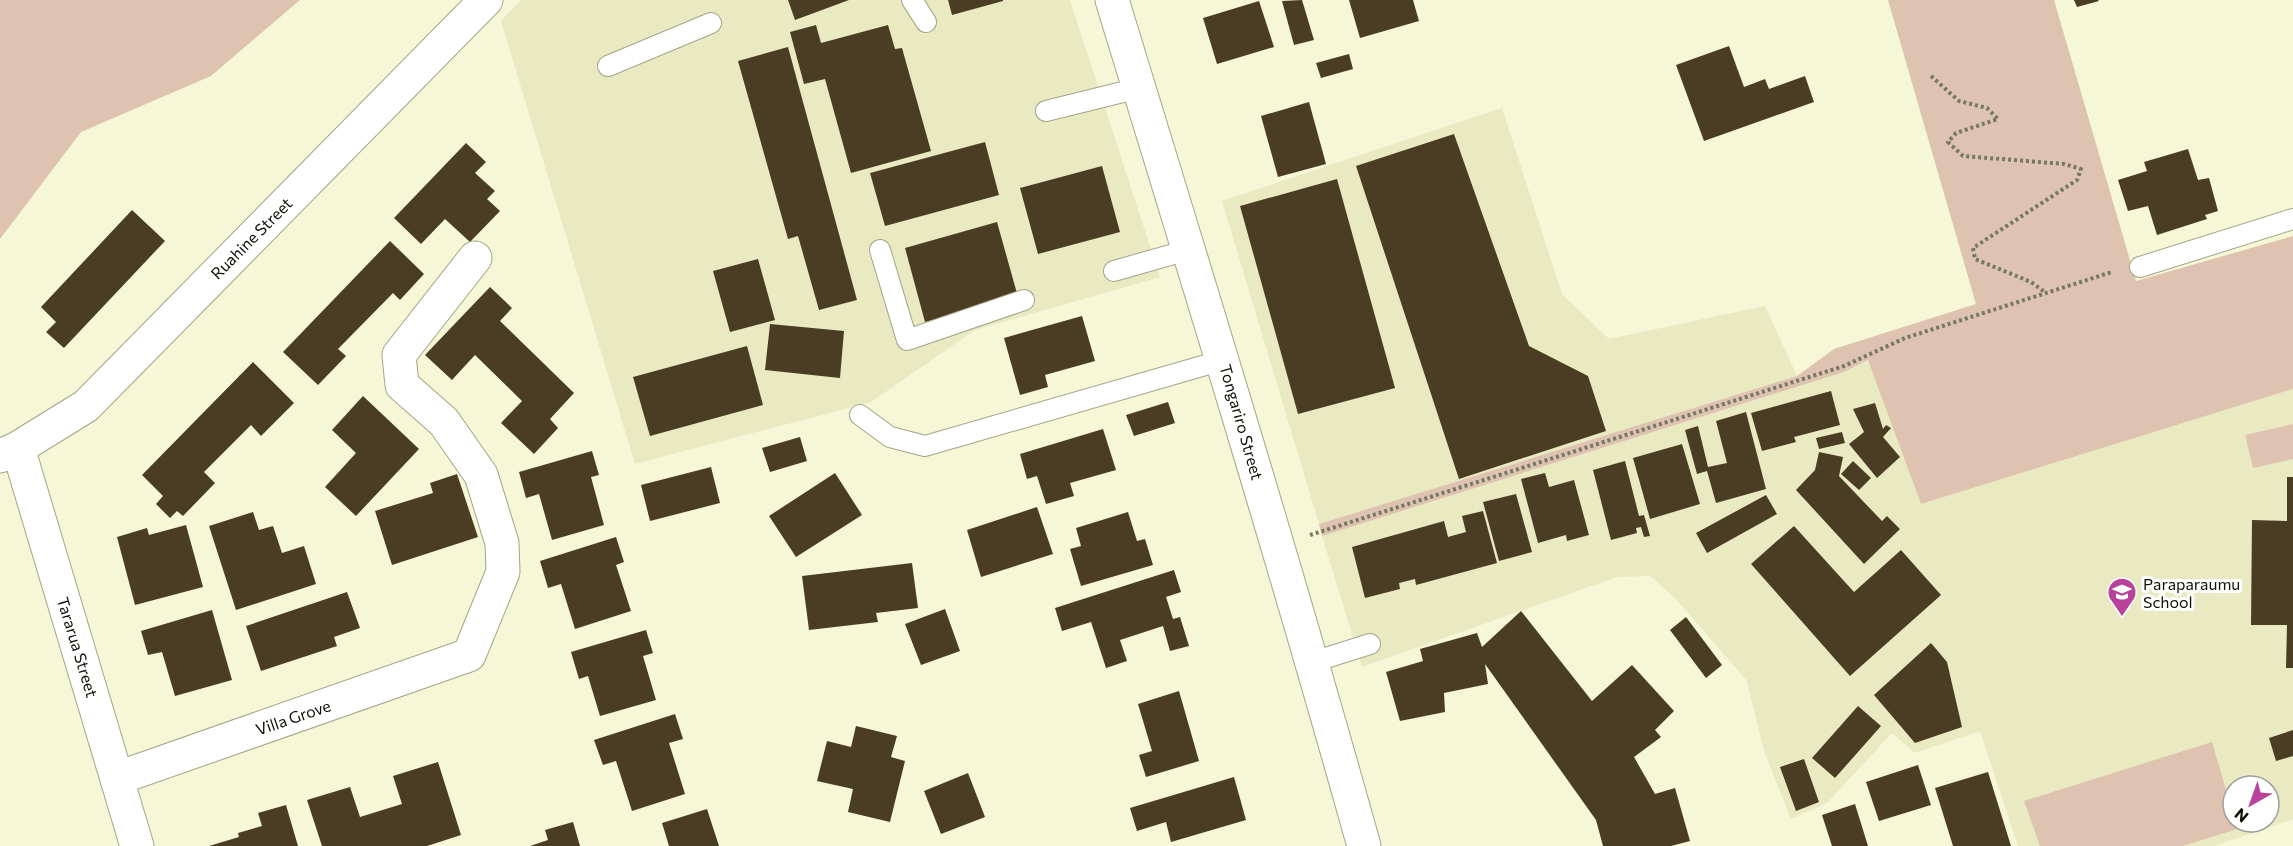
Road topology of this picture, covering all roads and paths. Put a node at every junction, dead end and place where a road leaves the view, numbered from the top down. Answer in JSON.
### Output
{"nodes":[{"id":1,"x":486,"y":0,"type":"edge"},
{"id":2,"x":912,"y":0,"type":"edge"},
{"id":3,"x":1112,"y":0,"type":"edge"},
{"id":4,"x":926,"y":22,"type":"dead end"},
{"id":5,"x":711,"y":23,"type":"dead end"},
{"id":6,"x":608,"y":66,"type":"dead end"},
{"id":7,"x":1931,"y":76,"type":"dead end"},
{"id":8,"x":1139,"y":88,"type":"junction"},
{"id":9,"x":1046,"y":111,"type":"dead end"},
{"id":10,"x":2293,"y":219,"type":"edge"},
{"id":11,"x":880,"y":250,"type":"dead end"},
{"id":12,"x":1188,"y":250,"type":"junction"},
{"id":13,"x":475,"y":258,"type":"dead end"},
{"id":14,"x":2140,"y":267,"type":"dead end"},
{"id":15,"x":2120,"y":270,"type":"dead end"},
{"id":16,"x":1114,"y":271,"type":"dead end"},
{"id":17,"x":2047,"y":293,"type":"junction"},
{"id":18,"x":1024,"y":300,"type":"dead end"},
{"id":19,"x":1223,"y":360,"type":"junction"},
{"id":20,"x":860,"y":415,"type":"dead end"},
{"id":21,"x":9,"y":452,"type":"edge"},
{"id":22,"x":1278,"y":545,"type":"junction"},
{"id":23,"x":1370,"y":644,"type":"dead end"},
{"id":24,"x":1313,"y":662,"type":"junction"},
{"id":25,"x":118,"y":778,"type":"junction"},
{"id":26,"x":137,"y":846,"type":"edge"},
{"id":27,"x":1364,"y":846,"type":"edge"}],
"edges":[{"from":1,"to":21,"type":"street","name":"Ruahine Street"},
{"from":2,"to":4,"type":"lane"},
{"from":3,"to":8,"type":"street","name":"Tongariro Street"},
{"from":5,"to":6,"type":"lane"},
{"from":7,"to":17,"type":"path"},
{"from":8,"to":9,"type":"lane"},
{"from":8,"to":12,"type":"street","name":"Tongariro Street"},
{"from":10,"to":14,"type":"lane"},
{"from":11,"to":18,"type":"lane"},
{"from":12,"to":16,"type":"lane"},
{"from":12,"to":19,"type":"street","name":"Tongariro Street"},
{"from":13,"to":25,"type":"street","name":"Villa Grove"},
{"from":15,"to":17,"type":"path"},
{"from":17,"to":22,"type":"path"},
{"from":19,"to":20,"type":"lane"},
{"from":19,"to":22,"type":"street","name":"Tongariro Street"},
{"from":21,"to":25,"type":"street","name":"Tararua Street"},
{"from":22,"to":24,"type":"street","name":"Tongariro Street"},
{"from":23,"to":24,"type":"lane"},
{"from":24,"to":27,"type":"street","name":"Tongariro Street"},
{"from":25,"to":26,"type":"street","name":"Tararua Street"}]}
